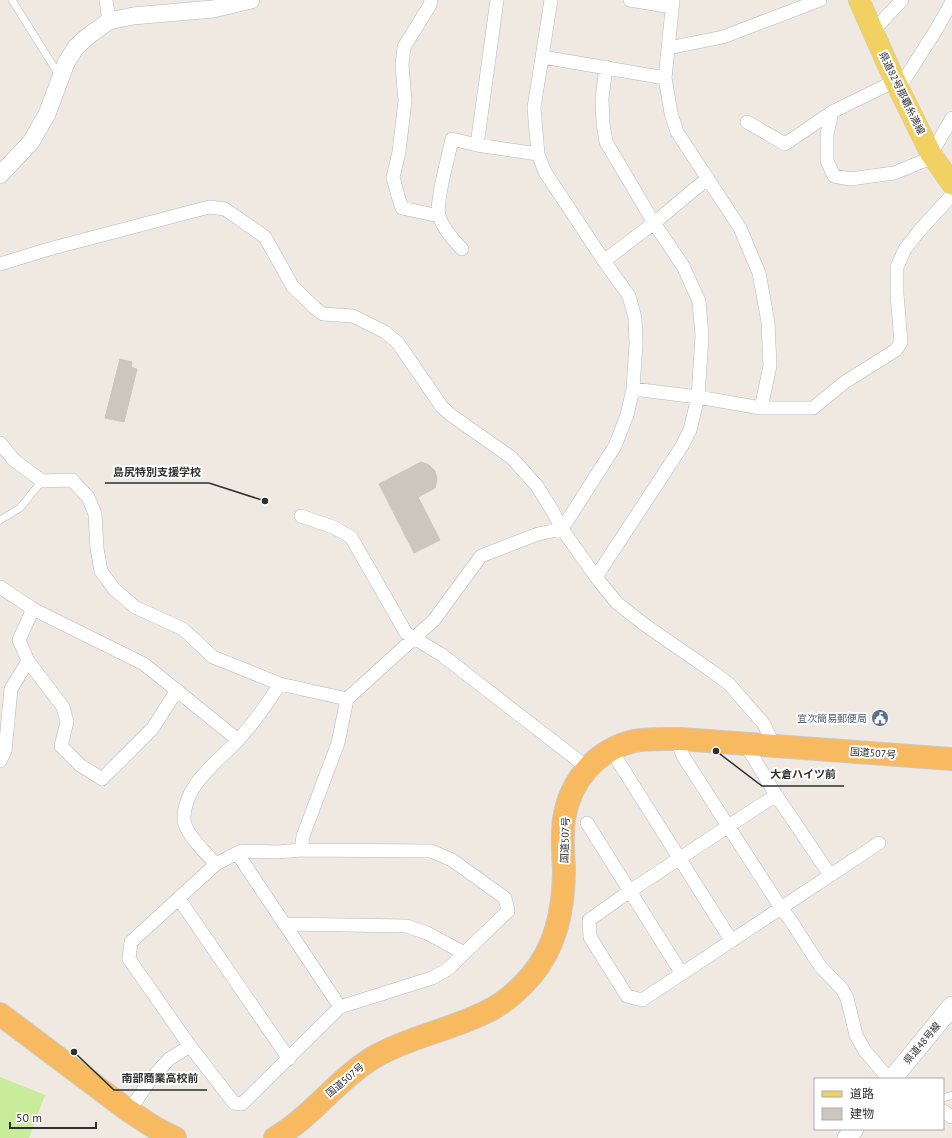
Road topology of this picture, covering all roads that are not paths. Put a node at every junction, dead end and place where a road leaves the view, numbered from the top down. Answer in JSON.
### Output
{"nodes":[{"id":1,"x":12,"y":0,"type":"edge"},
{"id":2,"x":106,"y":0,"type":"edge"},
{"id":3,"x":252,"y":0,"type":"edge"},
{"id":4,"x":431,"y":0,"type":"edge"},
{"id":5,"x":497,"y":0,"type":"edge"},
{"id":6,"x":551,"y":0,"type":"edge"},
{"id":7,"x":630,"y":0,"type":"edge"},
{"id":8,"x":820,"y":0,"type":"edge"},
{"id":9,"x":859,"y":0,"type":"edge"},
{"id":10,"x":902,"y":0,"type":"edge"},
{"id":11,"x":952,"y":2,"type":"edge"},
{"id":12,"x":673,"y":4,"type":"edge"},
{"id":13,"x":109,"y":21,"type":"junction"},
{"id":14,"x":873,"y":31,"type":"junction"},
{"id":15,"x":668,"y":48,"type":"junction"},
{"id":16,"x":543,"y":57,"type":"junction"},
{"id":17,"x":606,"y":67,"type":"junction"},
{"id":18,"x":61,"y":77,"type":"junction"},
{"id":19,"x":665,"y":78,"type":"junction"},
{"id":20,"x":897,"y":84,"type":"junction"},
{"id":21,"x":832,"y":112,"type":"junction"},
{"id":22,"x":952,"y":118,"type":"edge"},
{"id":23,"x":747,"y":122,"type":"dead end"},
{"id":24,"x":477,"y":145,"type":"junction"},
{"id":25,"x":538,"y":154,"type":"junction"},
{"id":26,"x":932,"y":154,"type":"junction"},
{"id":27,"x":0,"y":175,"type":"edge"},
{"id":28,"x":708,"y":178,"type":"junction"},
{"id":29,"x":952,"y":184,"type":"edge"},
{"id":30,"x":952,"y":195,"type":"edge"},
{"id":31,"x":439,"y":216,"type":"junction"},
{"id":32,"x":654,"y":223,"type":"junction"},
{"id":33,"x":462,"y":249,"type":"dead end"},
{"id":34,"x":604,"y":261,"type":"junction"},
{"id":35,"x":0,"y":264,"type":"edge"},
{"id":36,"x":633,"y":388,"type":"junction"},
{"id":37,"x":698,"y":397,"type":"junction"},
{"id":38,"x":761,"y":408,"type":"junction"},
{"id":39,"x":0,"y":443,"type":"edge"},
{"id":40,"x":42,"y":481,"type":"junction"},
{"id":41,"x":301,"y":516,"type":"dead end"},
{"id":42,"x":0,"y":520,"type":"edge"},
{"id":43,"x":562,"y":529,"type":"junction"},
{"id":44,"x":596,"y":577,"type":"junction"},
{"id":45,"x":0,"y":586,"type":"edge"},
{"id":46,"x":32,"y":609,"type":"junction"},
{"id":47,"x":414,"y":639,"type":"junction"},
{"id":48,"x":28,"y":661,"type":"junction"},
{"id":49,"x":280,"y":684,"type":"junction"},
{"id":50,"x":177,"y":690,"type":"junction"},
{"id":51,"x":347,"y":699,"type":"junction"},
{"id":52,"x":681,"y":739,"type":"junction"},
{"id":53,"x":238,"y":740,"type":"junction"},
{"id":54,"x":747,"y":743,"type":"junction"},
{"id":55,"x":771,"y":745,"type":"junction"},
{"id":56,"x":611,"y":750,"type":"junction"},
{"id":57,"x":952,"y":759,"type":"edge"},
{"id":58,"x":0,"y":761,"type":"edge"},
{"id":59,"x":588,"y":766,"type":"junction"},
{"id":60,"x":776,"y":795,"type":"junction"},
{"id":61,"x":587,"y":823,"type":"dead end"},
{"id":62,"x":728,"y":827,"type":"junction"},
{"id":63,"x":879,"y":843,"type":"dead end"},
{"id":64,"x":301,"y":850,"type":"junction"},
{"id":65,"x":237,"y":853,"type":"junction"},
{"id":66,"x":679,"y":859,"type":"junction"},
{"id":67,"x":216,"y":864,"type":"junction"},
{"id":68,"x":830,"y":875,"type":"junction"},
{"id":69,"x":630,"y":891,"type":"junction"},
{"id":70,"x":179,"y":899,"type":"junction"},
{"id":71,"x":780,"y":908,"type":"junction"},
{"id":72,"x":284,"y":924,"type":"junction"},
{"id":73,"x":731,"y":940,"type":"junction"},
{"id":74,"x":464,"y":953,"type":"junction"},
{"id":75,"x":682,"y":974,"type":"junction"},
{"id":76,"x":952,"y":1006,"type":"edge"},
{"id":77,"x":340,"y":1008,"type":"junction"},
{"id":78,"x":0,"y":1014,"type":"edge"},
{"id":79,"x":190,"y":1046,"type":"junction"},
{"id":80,"x":289,"y":1059,"type":"junction"},
{"id":81,"x":895,"y":1078,"type":"edge"},
{"id":82,"x":129,"y":1110,"type":"junction"},
{"id":83,"x":853,"y":1130,"type":"edge"},
{"id":84,"x":175,"y":1138,"type":"edge"},
{"id":85,"x":275,"y":1138,"type":"edge"},
{"id":86,"x":847,"y":1138,"type":"edge"}],
"edges":[{"from":1,"to":18,"type":"lane"},
{"from":2,"to":13,"type":"street"},
{"from":3,"to":13,"type":"street"},
{"from":4,"to":31,"type":"street"},
{"from":5,"to":24,"type":"street"},
{"from":6,"to":16,"type":"street"},
{"from":7,"to":12,"type":"street"},
{"from":8,"to":15,"type":"street"},
{"from":9,"to":14,"type":"main road","name":"県道82号那覇糸満線"},
{"from":10,"to":14,"type":"street"},
{"from":11,"to":20,"type":"street"},
{"from":12,"to":15,"type":"street"},
{"from":13,"to":18,"type":"street"},
{"from":14,"to":20,"type":"main road","name":"県道82号那覇糸満線"},
{"from":15,"to":19,"type":"street"},
{"from":16,"to":17,"type":"street"},
{"from":16,"to":25,"type":"street"},
{"from":17,"to":19,"type":"street"},
{"from":17,"to":32,"type":"street"},
{"from":18,"to":27,"type":"street"},
{"from":19,"to":28,"type":"street"},
{"from":20,"to":21,"type":"street"},
{"from":20,"to":26,"type":"main road","name":"県道82号那覇糸満線"},
{"from":21,"to":23,"type":"street"},
{"from":21,"to":26,"type":"street"},
{"from":22,"to":26,"type":"street"},
{"from":24,"to":25,"type":"street"},
{"from":24,"to":31,"type":"street"},
{"from":25,"to":34,"type":"street"},
{"from":26,"to":29,"type":"main road","name":"県道82号那覇糸満線"},
{"from":28,"to":32,"type":"street"},
{"from":28,"to":38,"type":"street"},
{"from":30,"to":38,"type":"street"},
{"from":31,"to":33,"type":"street"},
{"from":32,"to":34,"type":"street"},
{"from":32,"to":37,"type":"street"},
{"from":34,"to":36,"type":"street"},
{"from":35,"to":43,"type":"street"},
{"from":36,"to":37,"type":"street"},
{"from":36,"to":43,"type":"street"},
{"from":37,"to":38,"type":"street"},
{"from":37,"to":44,"type":"street"},
{"from":39,"to":40,"type":"street"},
{"from":40,"to":42,"type":"lane"},
{"from":40,"to":49,"type":"street"},
{"from":41,"to":47,"type":"street"},
{"from":43,"to":44,"type":"street"},
{"from":43,"to":47,"type":"street"},
{"from":44,"to":55,"type":"street"},
{"from":45,"to":46,"type":"street"},
{"from":46,"to":48,"type":"street"},
{"from":46,"to":50,"type":"street"},
{"from":47,"to":51,"type":"street"},
{"from":47,"to":59,"type":"street"},
{"from":48,"to":50,"type":"street"},
{"from":48,"to":58,"type":"street"},
{"from":49,"to":51,"type":"street"},
{"from":49,"to":53,"type":"street"},
{"from":50,"to":53,"type":"street"},
{"from":51,"to":64,"type":"street"},
{"from":52,"to":54,"type":"highway","name":"国道507号"},
{"from":52,"to":56,"type":"highway","name":"国道507号"},
{"from":52,"to":62,"type":"street"},
{"from":53,"to":67,"type":"street"},
{"from":54,"to":55,"type":"highway","name":"国道507号"},
{"from":54,"to":60,"type":"street"},
{"from":55,"to":57,"type":"highway","name":"国道507号"},
{"from":56,"to":59,"type":"highway","name":"国道507号"},
{"from":56,"to":66,"type":"street"},
{"from":59,"to":85,"type":"highway","name":"国道507号"},
{"from":60,"to":62,"type":"street"},
{"from":60,"to":68,"type":"street"},
{"from":61,"to":69,"type":"street"},
{"from":62,"to":66,"type":"street"},
{"from":62,"to":71,"type":"street"},
{"from":63,"to":68,"type":"street"},
{"from":64,"to":65,"type":"street"},
{"from":64,"to":74,"type":"street"},
{"from":65,"to":67,"type":"street"},
{"from":65,"to":72,"type":"street"},
{"from":66,"to":69,"type":"street"},
{"from":66,"to":73,"type":"street"},
{"from":67,"to":70,"type":"street"},
{"from":68,"to":71,"type":"street"},
{"from":69,"to":75,"type":"street"},
{"from":69,"to":75,"type":"street"},
{"from":70,"to":79,"type":"street"},
{"from":70,"to":80,"type":"street"},
{"from":71,"to":73,"type":"street"},
{"from":71,"to":81,"type":"street"},
{"from":72,"to":74,"type":"street"},
{"from":72,"to":77,"type":"street"},
{"from":73,"to":75,"type":"street"},
{"from":74,"to":77,"type":"street"},
{"from":76,"to":81,"type":"main road","name":"県道48号線"},
{"from":77,"to":80,"type":"street"},
{"from":78,"to":82,"type":"highway"},
{"from":79,"to":80,"type":"street"},
{"from":79,"to":82,"type":"street"},
{"from":82,"to":84,"type":"highway"},
{"from":83,"to":86,"type":"main road"}]}
